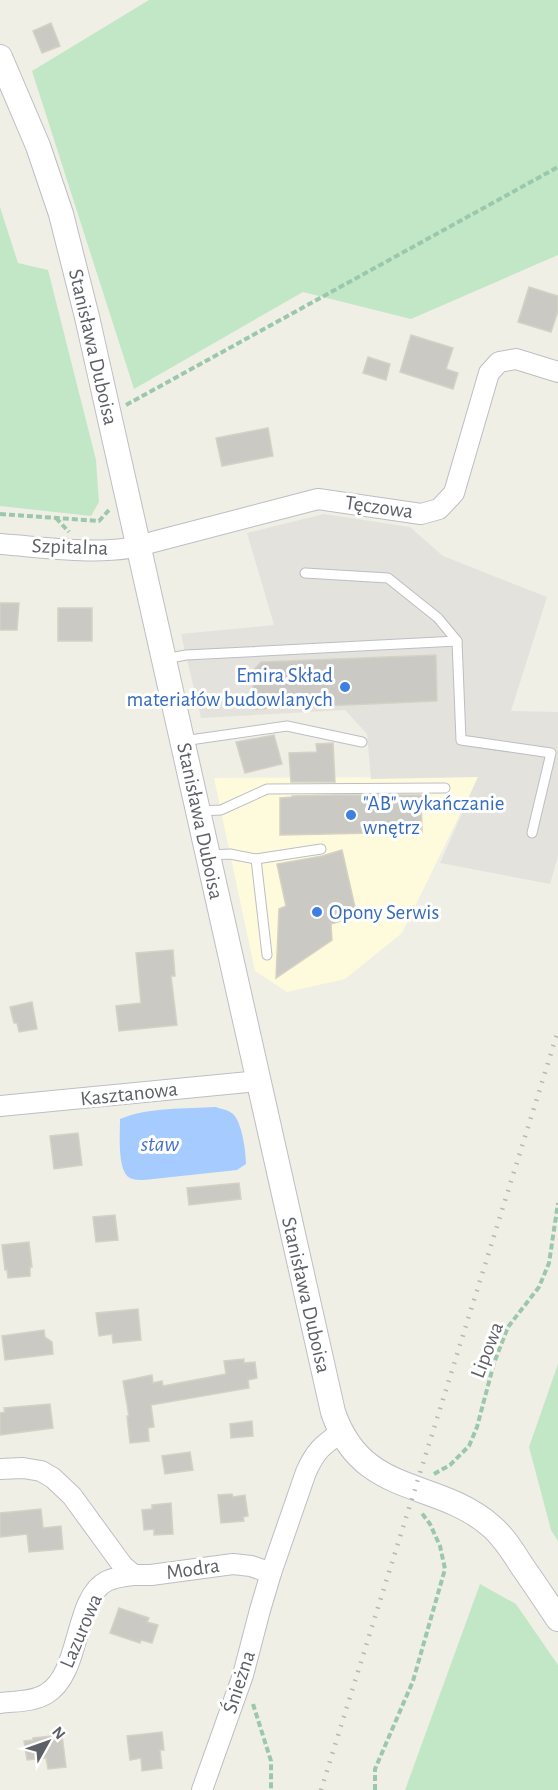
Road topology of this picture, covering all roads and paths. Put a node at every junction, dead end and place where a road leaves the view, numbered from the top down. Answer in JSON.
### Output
{"nodes":[{"id":1,"x":0,"y":57,"type":"edge"},
{"id":2,"x":558,"y":167,"type":"edge"},
{"id":3,"x":558,"y":372,"type":"edge"},
{"id":4,"x":110,"y":414,"type":"junction"},
{"id":5,"x":112,"y":504,"type":"dead end"},
{"id":6,"x":0,"y":514,"type":"edge"},
{"id":7,"x":0,"y":544,"type":"edge"},
{"id":8,"x":140,"y":547,"type":"junction"},
{"id":9,"x":305,"y":573,"type":"dead end"},
{"id":10,"x":458,"y":641,"type":"junction"},
{"id":11,"x":165,"y":659,"type":"junction"},
{"id":12,"x":183,"y":741,"type":"junction"},
{"id":13,"x":362,"y":742,"type":"dead end"},
{"id":14,"x":445,"y":788,"type":"dead end"},
{"id":15,"x":198,"y":811,"type":"junction"},
{"id":16,"x":532,"y":833,"type":"dead end"},
{"id":17,"x":321,"y":849,"type":"dead end"},
{"id":18,"x":208,"y":855,"type":"junction"},
{"id":19,"x":256,"y":859,"type":"junction"},
{"id":20,"x":267,"y":955,"type":"dead end"},
{"id":21,"x":258,"y":1081,"type":"junction"},
{"id":22,"x":0,"y":1106,"type":"edge"},
{"id":23,"x":558,"y":1203,"type":"edge"},
{"id":24,"x":341,"y":1432,"type":"junction"},
{"id":25,"x":0,"y":1469,"type":"edge"},
{"id":26,"x":418,"y":1490,"type":"junction"},
{"id":27,"x":271,"y":1573,"type":"junction"},
{"id":28,"x":134,"y":1575,"type":"junction"},
{"id":29,"x":558,"y":1619,"type":"edge"},
{"id":30,"x":243,"y":1675,"type":"junction"},
{"id":31,"x":0,"y":1702,"type":"edge"},
{"id":32,"x":202,"y":1790,"type":"edge"},
{"id":33,"x":272,"y":1790,"type":"edge"},
{"id":34,"x":375,"y":1790,"type":"edge"}],
"edges":[{"from":1,"to":4,"type":"street","name":"Stanisława Duboisa"},
{"from":2,"to":4,"type":"path"},
{"from":3,"to":8,"type":"street","name":"Tęczowa"},
{"from":4,"to":8,"type":"street","name":"Stanisława Duboisa"},
{"from":5,"to":6,"type":"path"},
{"from":7,"to":8,"type":"street","name":"Szpitalna"},
{"from":8,"to":11,"type":"street","name":"Stanisława Duboisa"},
{"from":9,"to":10,"type":"lane"},
{"from":10,"to":11,"type":"lane"},
{"from":10,"to":16,"type":"lane"},
{"from":11,"to":12,"type":"street","name":"Stanisława Duboisa"},
{"from":12,"to":13,"type":"lane"},
{"from":12,"to":15,"type":"street","name":"Stanisława Duboisa"},
{"from":14,"to":15,"type":"lane"},
{"from":15,"to":18,"type":"street","name":"Stanisława Duboisa"},
{"from":17,"to":19,"type":"lane"},
{"from":18,"to":19,"type":"lane"},
{"from":18,"to":21,"type":"street","name":"Stanisława Duboisa"},
{"from":19,"to":20,"type":"lane"},
{"from":21,"to":22,"type":"street","name":"Kasztanowa"},
{"from":21,"to":24,"type":"street","name":"Stanisława Duboisa"},
{"from":23,"to":26,"type":"path","name":"Lipowa"},
{"from":24,"to":26,"type":"street","name":"Stanisława Duboisa"},
{"from":24,"to":27,"type":"street"},
{"from":25,"to":28,"type":"street"},
{"from":26,"to":29,"type":"street","name":"Stanisława Duboisa"},
{"from":26,"to":34,"type":"path"},
{"from":27,"to":28,"type":"street","name":"Modra"},
{"from":27,"to":30,"type":"street","name":"Śnieżna"},
{"from":28,"to":31,"type":"street","name":"Lazurowa"},
{"from":30,"to":32,"type":"street","name":"Śnieżna"},
{"from":30,"to":33,"type":"path"}]}
